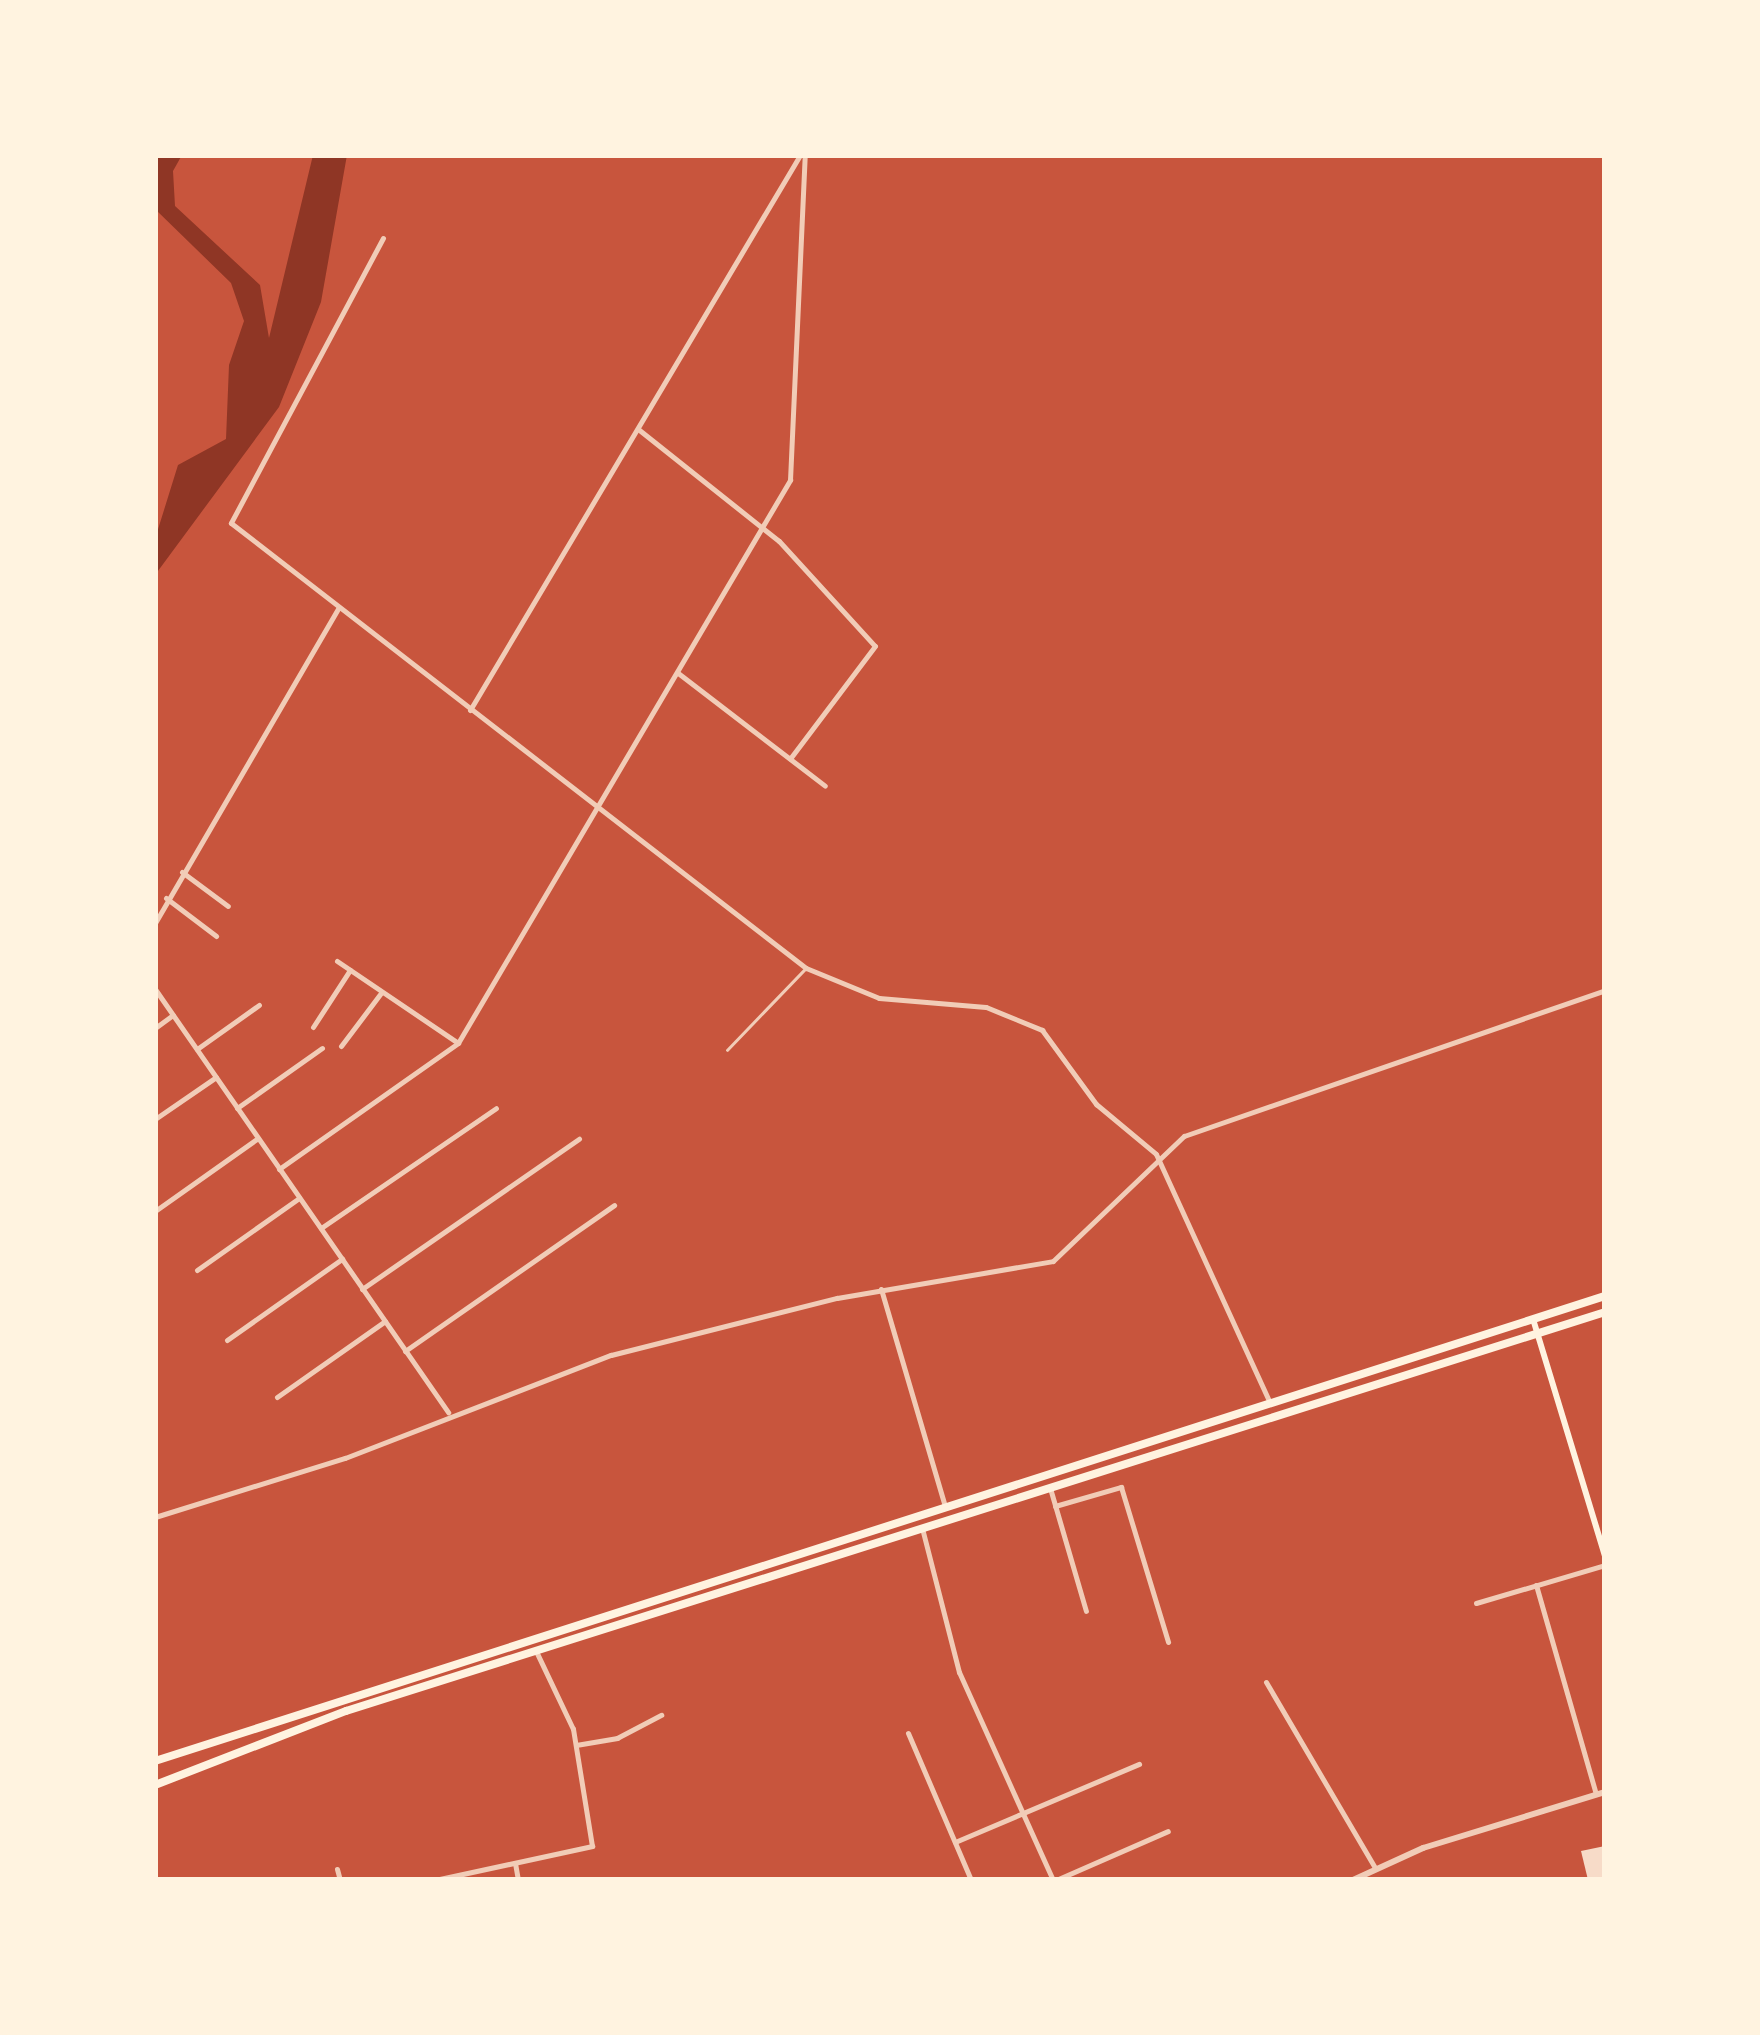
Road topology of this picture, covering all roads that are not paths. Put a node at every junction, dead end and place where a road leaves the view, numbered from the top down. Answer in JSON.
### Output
{"nodes":[{"id":1,"x":803,"y":155,"type":"edge"},
{"id":2,"x":384,"y":238,"type":"dead end"},
{"id":3,"x":638,"y":429,"type":"junction"},
{"id":4,"x":763,"y":527,"type":"junction"},
{"id":5,"x":338,"y":608,"type":"junction"},
{"id":6,"x":678,"y":674,"type":"junction"},
{"id":7,"x":470,"y":710,"type":"junction"},
{"id":8,"x":790,"y":759,"type":"junction"},
{"id":9,"x":825,"y":786,"type":"dead end"},
{"id":10,"x":598,"y":811,"type":"junction"},
{"id":11,"x":182,"y":872,"type":"junction"},
{"id":12,"x":166,"y":898,"type":"junction"},
{"id":13,"x":228,"y":906,"type":"dead end"},
{"id":14,"x":155,"y":923,"type":"edge"},
{"id":15,"x":216,"y":936,"type":"dead end"},
{"id":16,"x":337,"y":961,"type":"dead end"},
{"id":17,"x":806,"y":968,"type":"junction"},
{"id":18,"x":350,"y":970,"type":"junction"},
{"id":19,"x":155,"y":989,"type":"edge"},
{"id":20,"x":1605,"y":990,"type":"edge"},
{"id":21,"x":381,"y":993,"type":"junction"},
{"id":22,"x":259,"y":1005,"type":"dead end"},
{"id":23,"x":173,"y":1015,"type":"junction"},
{"id":24,"x":155,"y":1028,"type":"edge"},
{"id":25,"x":313,"y":1028,"type":"dead end"},
{"id":26,"x":458,"y":1043,"type":"junction"},
{"id":27,"x":341,"y":1046,"type":"dead end"},
{"id":28,"x":322,"y":1048,"type":"dead end"},
{"id":29,"x":197,"y":1050,"type":"junction"},
{"id":30,"x":727,"y":1050,"type":"dead end"},
{"id":31,"x":216,"y":1077,"type":"junction"},
{"id":32,"x":237,"y":1108,"type":"junction"},
{"id":33,"x":496,"y":1108,"type":"dead end"},
{"id":34,"x":155,"y":1120,"type":"edge"},
{"id":35,"x":258,"y":1138,"type":"junction"},
{"id":36,"x":580,"y":1140,"type":"dead end"},
{"id":37,"x":1156,"y":1154,"type":"junction"},
{"id":38,"x":280,"y":1169,"type":"junction"},
{"id":39,"x":299,"y":1198,"type":"junction"},
{"id":40,"x":614,"y":1205,"type":"dead end"},
{"id":41,"x":155,"y":1210,"type":"edge"},
{"id":42,"x":320,"y":1228,"type":"junction"},
{"id":43,"x":342,"y":1260,"type":"junction"},
{"id":44,"x":197,"y":1270,"type":"dead end"},
{"id":45,"x":362,"y":1289,"type":"junction"},
{"id":46,"x":881,"y":1289,"type":"junction"},
{"id":47,"x":1605,"y":1296,"type":"edge"},
{"id":48,"x":1605,"y":1312,"type":"edge"},
{"id":49,"x":1533,"y":1319,"type":"junction"},
{"id":50,"x":384,"y":1321,"type":"junction"},
{"id":51,"x":1538,"y":1333,"type":"junction"},
{"id":52,"x":228,"y":1340,"type":"dead end"},
{"id":53,"x":405,"y":1350,"type":"junction"},
{"id":54,"x":277,"y":1397,"type":"dead end"},
{"id":55,"x":1272,"y":1400,"type":"junction"},
{"id":56,"x":448,"y":1412,"type":"junction"},
{"id":57,"x":1277,"y":1421,"type":"junction"},
{"id":58,"x":1050,"y":1488,"type":"junction"},
{"id":59,"x":945,"y":1506,"type":"junction"},
{"id":60,"x":1055,"y":1506,"type":"junction"},
{"id":61,"x":155,"y":1516,"type":"edge"},
{"id":62,"x":922,"y":1528,"type":"junction"},
{"id":63,"x":1605,"y":1556,"type":"edge"},
{"id":64,"x":1605,"y":1565,"type":"edge"},
{"id":65,"x":1536,"y":1585,"type":"junction"},
{"id":66,"x":1476,"y":1603,"type":"dead end"},
{"id":67,"x":1086,"y":1612,"type":"dead end"},
{"id":68,"x":1168,"y":1642,"type":"dead end"},
{"id":69,"x":536,"y":1652,"type":"junction"},
{"id":70,"x":1266,"y":1682,"type":"dead end"},
{"id":71,"x":661,"y":1715,"type":"dead end"},
{"id":72,"x":908,"y":1733,"type":"dead end"},
{"id":73,"x":576,"y":1745,"type":"junction"},
{"id":74,"x":155,"y":1761,"type":"edge"},
{"id":75,"x":1138,"y":1764,"type":"dead end"},
{"id":76,"x":155,"y":1784,"type":"edge"},
{"id":77,"x":1601,"y":1793,"type":"edge"},
{"id":78,"x":1024,"y":1813,"type":"junction"},
{"id":79,"x":1168,"y":1831,"type":"dead end"},
{"id":80,"x":954,"y":1842,"type":"junction"},
{"id":81,"x":514,"y":1862,"type":"junction"},
{"id":82,"x":1375,"y":1868,"type":"junction"},
{"id":83,"x":338,"y":1870,"type":"dead end"},
{"id":84,"x":340,"y":1880,"type":"edge"},
{"id":85,"x":437,"y":1880,"type":"edge"},
{"id":86,"x":518,"y":1880,"type":"edge"},
{"id":87,"x":971,"y":1880,"type":"edge"},
{"id":88,"x":1054,"y":1880,"type":"edge"},
{"id":89,"x":1353,"y":1880,"type":"edge"}],
"edges":[{"from":1,"to":3,"type":"street"},
{"from":1,"to":4,"type":"street"},
{"from":2,"to":5,"type":"street"},
{"from":3,"to":4,"type":"street"},
{"from":3,"to":7,"type":"street"},
{"from":4,"to":6,"type":"street"},
{"from":4,"to":8,"type":"street"},
{"from":5,"to":7,"type":"street"},
{"from":5,"to":11,"type":"street"},
{"from":6,"to":8,"type":"street"},
{"from":6,"to":10,"type":"street"},
{"from":7,"to":10,"type":"street"},
{"from":8,"to":9,"type":"street"},
{"from":10,"to":17,"type":"street"},
{"from":10,"to":26,"type":"street"},
{"from":11,"to":12,"type":"street"},
{"from":11,"to":13,"type":"street"},
{"from":12,"to":14,"type":"street"},
{"from":12,"to":15,"type":"street"},
{"from":16,"to":18,"type":"street"},
{"from":17,"to":30,"type":"lane"},
{"from":17,"to":37,"type":"street"},
{"from":18,"to":21,"type":"street"},
{"from":18,"to":25,"type":"street"},
{"from":19,"to":23,"type":"street"},
{"from":20,"to":37,"type":"street"},
{"from":21,"to":26,"type":"street"},
{"from":21,"to":27,"type":"street"},
{"from":22,"to":29,"type":"street"},
{"from":23,"to":24,"type":"street"},
{"from":23,"to":29,"type":"street"},
{"from":26,"to":38,"type":"street"},
{"from":28,"to":32,"type":"street"},
{"from":29,"to":31,"type":"street"},
{"from":31,"to":32,"type":"street"},
{"from":31,"to":34,"type":"street"},
{"from":32,"to":35,"type":"street"},
{"from":33,"to":42,"type":"street"},
{"from":35,"to":38,"type":"street"},
{"from":35,"to":41,"type":"street"},
{"from":36,"to":45,"type":"street"},
{"from":37,"to":46,"type":"street"},
{"from":37,"to":55,"type":"street"},
{"from":38,"to":39,"type":"street"},
{"from":39,"to":42,"type":"street"},
{"from":39,"to":44,"type":"street"},
{"from":40,"to":53,"type":"street"},
{"from":42,"to":43,"type":"street"},
{"from":43,"to":45,"type":"street"},
{"from":43,"to":52,"type":"street"},
{"from":45,"to":50,"type":"street"},
{"from":46,"to":56,"type":"street"},
{"from":46,"to":59,"type":"street"},
{"from":47,"to":49,"type":"main road"},
{"from":48,"to":51,"type":"main road"},
{"from":49,"to":51,"type":"main road"},
{"from":49,"to":55,"type":"main road"},
{"from":50,"to":53,"type":"street"},
{"from":50,"to":54,"type":"street"},
{"from":51,"to":57,"type":"main road"},
{"from":51,"to":63,"type":"main road"},
{"from":53,"to":56,"type":"street"},
{"from":55,"to":57,"type":"main road"},
{"from":55,"to":57,"type":"main road"},
{"from":55,"to":59,"type":"main road"},
{"from":56,"to":61,"type":"street"},
{"from":57,"to":58,"type":"main road"},
{"from":58,"to":60,"type":"street"},
{"from":58,"to":62,"type":"main road"},
{"from":59,"to":74,"type":"main road"},
{"from":60,"to":67,"type":"street"},
{"from":60,"to":68,"type":"street"},
{"from":62,"to":69,"type":"main road"},
{"from":62,"to":78,"type":"street"},
{"from":64,"to":65,"type":"street"},
{"from":65,"to":66,"type":"street"},
{"from":65,"to":77,"type":"street"},
{"from":69,"to":73,"type":"street"},
{"from":69,"to":76,"type":"main road"},
{"from":70,"to":82,"type":"street"},
{"from":71,"to":73,"type":"street"},
{"from":72,"to":80,"type":"street"},
{"from":73,"to":81,"type":"street"},
{"from":75,"to":78,"type":"street"},
{"from":77,"to":82,"type":"street"},
{"from":78,"to":80,"type":"street"},
{"from":78,"to":88,"type":"street"},
{"from":79,"to":88,"type":"street"},
{"from":80,"to":87,"type":"street"},
{"from":81,"to":85,"type":"street"},
{"from":81,"to":86,"type":"street"},
{"from":82,"to":89,"type":"street"},
{"from":83,"to":84,"type":"street"}]}
